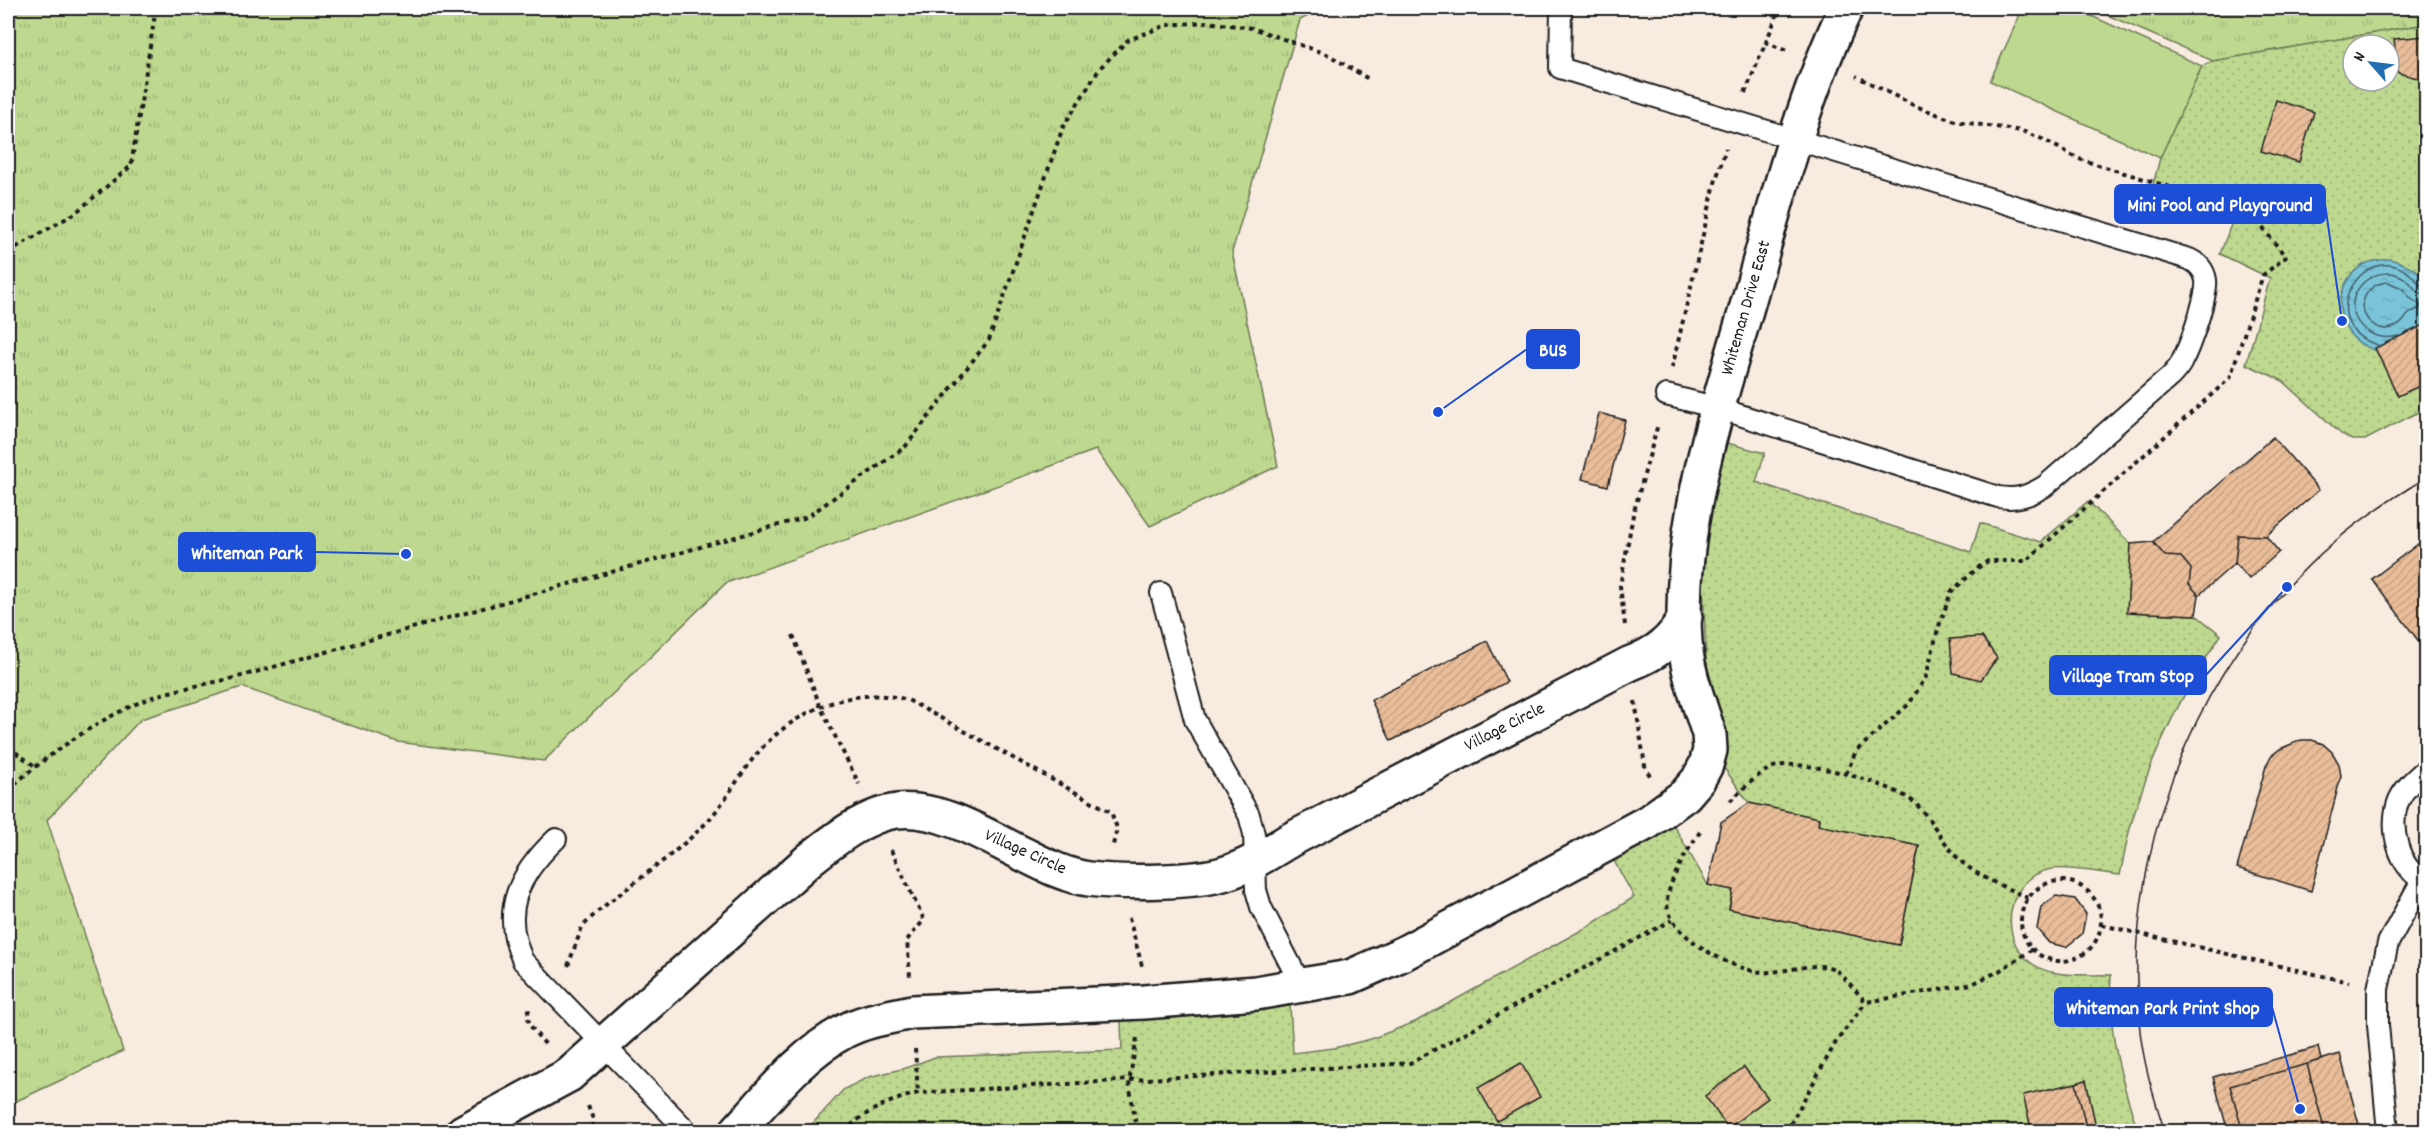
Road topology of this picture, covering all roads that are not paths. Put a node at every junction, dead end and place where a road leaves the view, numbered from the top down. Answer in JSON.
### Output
{"nodes":[{"id":1,"x":1561,"y":8,"type":"edge"},
{"id":2,"x":1846,"y":8,"type":"edge"},
{"id":3,"x":1797,"y":140,"type":"junction"},
{"id":4,"x":1666,"y":394,"type":"dead end"},
{"id":5,"x":1718,"y":408,"type":"junction"},
{"id":6,"x":1161,"y":593,"type":"dead end"},
{"id":7,"x":1685,"y":617,"type":"junction"},
{"id":8,"x":1647,"y":657,"type":"junction"},
{"id":9,"x":1692,"y":677,"type":"junction"},
{"id":10,"x":2427,"y":769,"type":"edge"},
{"id":11,"x":556,"y":839,"type":"dead end"},
{"id":12,"x":1254,"y":862,"type":"junction"},
{"id":13,"x":2424,"y":881,"type":"edge"},
{"id":14,"x":1302,"y":987,"type":"junction"},
{"id":15,"x":605,"y":1044,"type":"junction"},
{"id":16,"x":463,"y":1131,"type":"edge"},
{"id":17,"x":688,"y":1131,"type":"edge"},
{"id":18,"x":736,"y":1131,"type":"edge"},
{"id":19,"x":2388,"y":1131,"type":"edge"}],
"edges":[{"from":1,"to":3,"type":"lane"},
{"from":2,"to":3,"type":"street","name":"Whiteman Drive East"},
{"from":3,"to":5,"type":"street","name":"Whiteman Drive East"},
{"from":3,"to":5,"type":"lane"},
{"from":4,"to":5,"type":"lane"},
{"from":5,"to":7,"type":"street","name":"Whiteman Drive East"},
{"from":6,"to":12,"type":"lane"},
{"from":7,"to":8,"type":"street","name":"Village Circle"},
{"from":7,"to":9,"type":"street"},
{"from":8,"to":9,"type":"street","name":"Village Circle"},
{"from":8,"to":12,"type":"street","name":"Village Circle"},
{"from":9,"to":14,"type":"street"},
{"from":10,"to":13,"type":"lane"},
{"from":11,"to":15,"type":"lane"},
{"from":12,"to":14,"type":"lane"},
{"from":12,"to":15,"type":"street","name":"Village Circle"},
{"from":13,"to":19,"type":"lane"},
{"from":14,"to":18,"type":"street"},
{"from":15,"to":16,"type":"street","name":"Village Circle"},
{"from":15,"to":17,"type":"lane"}]}
